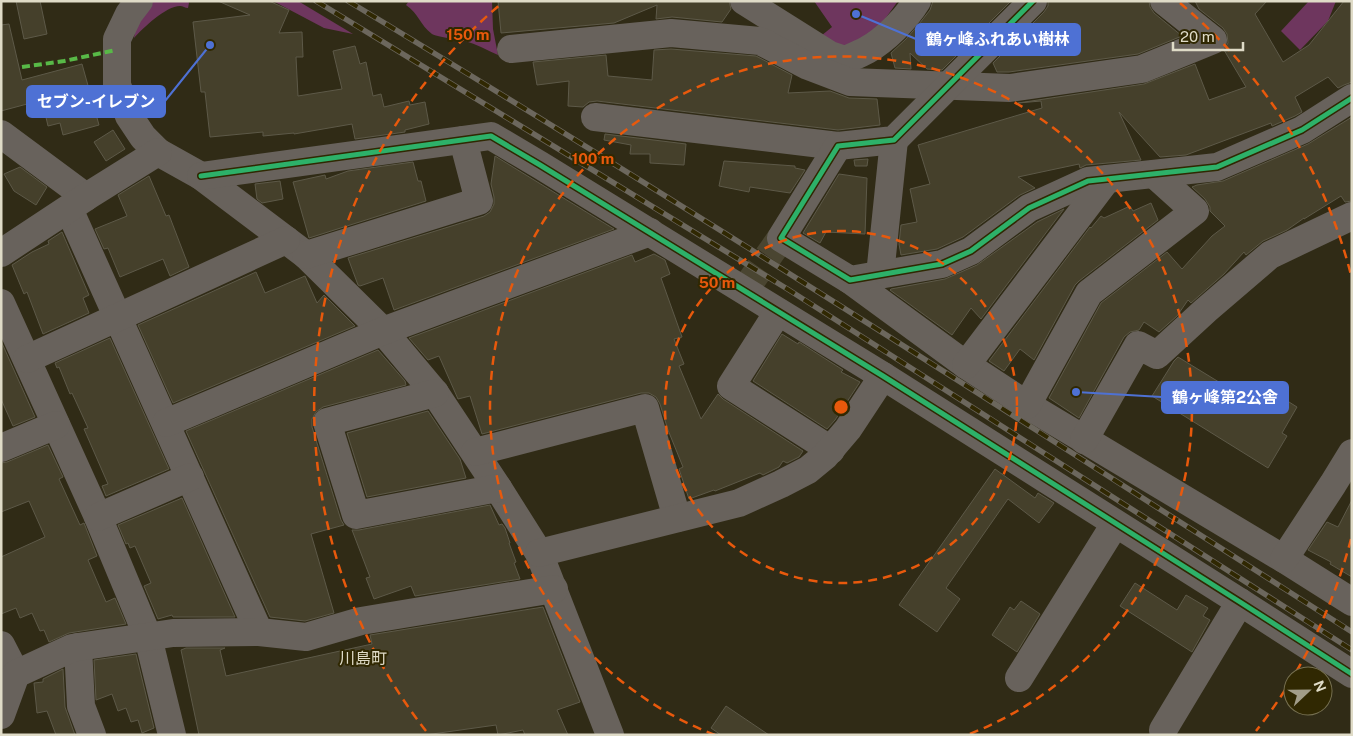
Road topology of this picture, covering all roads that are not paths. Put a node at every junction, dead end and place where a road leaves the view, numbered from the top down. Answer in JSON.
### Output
{"nodes":[{"id":1,"x":138,"y":1,"type":"edge"},
{"id":2,"x":744,"y":1,"type":"edge"},
{"id":3,"x":917,"y":1,"type":"edge"},
{"id":4,"x":1033,"y":1,"type":"edge"},
{"id":5,"x":1164,"y":1,"type":"edge"},
{"id":6,"x":511,"y":48,"type":"dead end"},
{"id":7,"x":827,"y":64,"type":"junction"},
{"id":8,"x":949,"y":86,"type":"junction"},
{"id":9,"x":1352,"y":98,"type":"edge"},
{"id":10,"x":595,"y":116,"type":"dead end"},
{"id":11,"x":1,"y":134,"type":"edge"},
{"id":12,"x":463,"y":140,"type":"junction"},
{"id":13,"x":894,"y":140,"type":"junction"},
{"id":14,"x":838,"y":146,"type":"junction"},
{"id":15,"x":158,"y":152,"type":"junction"},
{"id":16,"x":1154,"y":174,"type":"junction"},
{"id":17,"x":201,"y":176,"type":"junction"},
{"id":18,"x":1107,"y":179,"type":"junction"},
{"id":19,"x":77,"y":203,"type":"junction"},
{"id":20,"x":1352,"y":216,"type":"edge"},
{"id":21,"x":650,"y":232,"type":"junction"},
{"id":22,"x":296,"y":248,"type":"junction"},
{"id":23,"x":1,"y":253,"type":"edge"},
{"id":24,"x":880,"y":275,"type":"junction"},
{"id":25,"x":850,"y":280,"type":"junction"},
{"id":26,"x":1,"y":303,"type":"edge"},
{"id":27,"x":778,"y":312,"type":"junction"},
{"id":28,"x":118,"y":317,"type":"junction"},
{"id":29,"x":383,"y":331,"type":"junction"},
{"id":30,"x":27,"y":360,"type":"junction"},
{"id":31,"x":966,"y":365,"type":"junction"},
{"id":32,"x":882,"y":376,"type":"junction"},
{"id":33,"x":435,"y":393,"type":"junction"},
{"id":34,"x":1027,"y":405,"type":"junction"},
{"id":35,"x":166,"y":423,"type":"junction"},
{"id":36,"x":56,"y":425,"type":"junction"},
{"id":37,"x":1084,"y":440,"type":"junction"},
{"id":38,"x":1,"y":448,"type":"edge"},
{"id":39,"x":831,"y":450,"type":"junction"},
{"id":40,"x":475,"y":452,"type":"junction"},
{"id":41,"x":1349,"y":465,"type":"edge"},
{"id":42,"x":190,"y":477,"type":"junction"},
{"id":43,"x":498,"y":488,"type":"junction"},
{"id":44,"x":98,"y":517,"type":"junction"},
{"id":45,"x":677,"y":518,"type":"junction"},
{"id":46,"x":1115,"y":524,"type":"junction"},
{"id":47,"x":538,"y":553,"type":"junction"},
{"id":48,"x":1284,"y":559,"type":"junction"},
{"id":49,"x":554,"y":589,"type":"junction"},
{"id":50,"x":1240,"y":602,"type":"junction"},
{"id":51,"x":1352,"y":602,"type":"edge"},
{"id":52,"x":259,"y":632,"type":"junction"},
{"id":53,"x":148,"y":637,"type":"junction"},
{"id":54,"x":1,"y":645,"type":"edge"},
{"id":55,"x":78,"y":647,"type":"junction"},
{"id":56,"x":16,"y":674,"type":"junction"},
{"id":57,"x":1352,"y":674,"type":"edge"},
{"id":58,"x":1019,"y":678,"type":"dead end"},
{"id":59,"x":1,"y":715,"type":"edge"},
{"id":60,"x":1163,"y":730,"type":"dead end"},
{"id":61,"x":92,"y":735,"type":"edge"},
{"id":62,"x":172,"y":735,"type":"edge"},
{"id":63,"x":610,"y":735,"type":"edge"}],
"edges":[{"from":1,"to":15,"type":"street"},
{"from":2,"to":7,"type":"street"},
{"from":3,"to":7,"type":"street"},
{"from":4,"to":8,"type":"street"},
{"from":5,"to":8,"type":"street"},
{"from":6,"to":7,"type":"street"},
{"from":7,"to":8,"type":"street"},
{"from":8,"to":13,"type":"street"},
{"from":9,"to":16,"type":"street"},
{"from":10,"to":14,"type":"street"},
{"from":11,"to":19,"type":"street"},
{"from":12,"to":17,"type":"street"},
{"from":12,"to":21,"type":"street"},
{"from":12,"to":22,"type":"street"},
{"from":13,"to":14,"type":"street"},
{"from":13,"to":24,"type":"street"},
{"from":14,"to":25,"type":"street"},
{"from":15,"to":17,"type":"street"},
{"from":15,"to":19,"type":"street"},
{"from":16,"to":18,"type":"street"},
{"from":16,"to":34,"type":"street"},
{"from":17,"to":22,"type":"street"},
{"from":18,"to":24,"type":"street"},
{"from":18,"to":31,"type":"street"},
{"from":19,"to":23,"type":"street"},
{"from":19,"to":28,"type":"street"},
{"from":20,"to":37,"type":"street"},
{"from":21,"to":27,"type":"street"},
{"from":21,"to":29,"type":"street"},
{"from":22,"to":28,"type":"street"},
{"from":22,"to":29,"type":"street"},
{"from":24,"to":25,"type":"street"},
{"from":25,"to":31,"type":"street"},
{"from":26,"to":30,"type":"street"},
{"from":27,"to":32,"type":"street"},
{"from":27,"to":39,"type":"street"},
{"from":28,"to":30,"type":"street"},
{"from":28,"to":35,"type":"street"},
{"from":29,"to":33,"type":"street"},
{"from":29,"to":35,"type":"street"},
{"from":30,"to":36,"type":"street"},
{"from":31,"to":34,"type":"street"},
{"from":32,"to":39,"type":"street"},
{"from":32,"to":46,"type":"street"},
{"from":33,"to":40,"type":"street"},
{"from":33,"to":43,"type":"street"},
{"from":34,"to":37,"type":"street"},
{"from":35,"to":42,"type":"street"},
{"from":36,"to":38,"type":"street"},
{"from":36,"to":44,"type":"street"},
{"from":37,"to":48,"type":"street"},
{"from":39,"to":45,"type":"street"},
{"from":40,"to":43,"type":"street"},
{"from":40,"to":45,"type":"street"},
{"from":41,"to":48,"type":"street"},
{"from":42,"to":44,"type":"street"},
{"from":42,"to":52,"type":"street"},
{"from":43,"to":47,"type":"street"},
{"from":44,"to":53,"type":"street"},
{"from":45,"to":47,"type":"street"},
{"from":46,"to":50,"type":"street"},
{"from":46,"to":58,"type":"street"},
{"from":47,"to":49,"type":"street"},
{"from":48,"to":51,"type":"street"},
{"from":49,"to":52,"type":"street"},
{"from":49,"to":63,"type":"street"},
{"from":50,"to":57,"type":"street"},
{"from":50,"to":60,"type":"street"},
{"from":52,"to":53,"type":"street"},
{"from":53,"to":55,"type":"street"},
{"from":53,"to":62,"type":"street"},
{"from":54,"to":56,"type":"street"},
{"from":55,"to":56,"type":"street"},
{"from":55,"to":61,"type":"street"},
{"from":56,"to":59,"type":"street"}]}
